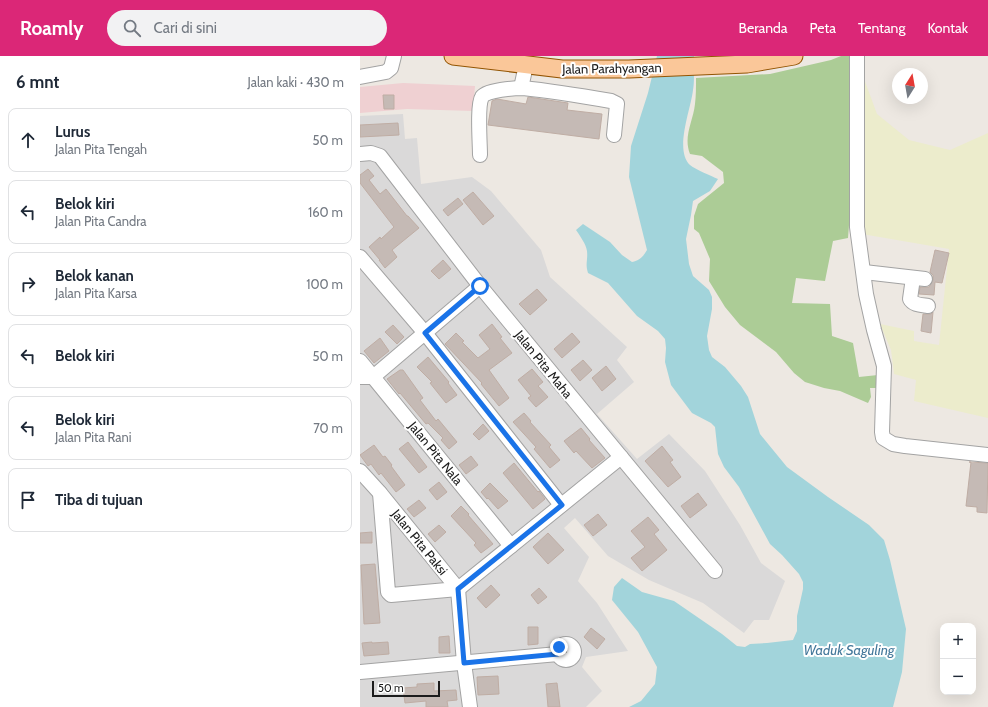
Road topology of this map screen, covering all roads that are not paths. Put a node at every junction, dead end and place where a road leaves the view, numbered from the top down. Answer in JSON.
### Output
{"nodes":[{"id":1,"x":394,"y":56,"type":"edge"},
{"id":2,"x":453,"y":56,"type":"edge"},
{"id":3,"x":794,"y":56,"type":"edge"},
{"id":4,"x":857,"y":56,"type":"edge"},
{"id":5,"x":526,"y":66,"type":"junction"},
{"id":6,"x":360,"y":77,"type":"edge"},
{"id":7,"x":521,"y":88,"type":"junction"},
{"id":8,"x":614,"y":135,"type":"dead end"},
{"id":9,"x":360,"y":154,"type":"edge"},
{"id":10,"x":480,"y":155,"type":"dead end"},
{"id":11,"x":360,"y":257,"type":"edge"},
{"id":12,"x":864,"y":272,"type":"junction"},
{"id":13,"x":480,"y":286,"type":"junction"},
{"id":14,"x":928,"y":306,"type":"dead end"},
{"id":15,"x":425,"y":333,"type":"junction"},
{"id":16,"x":360,"y":361,"type":"edge"},
{"id":17,"x":367,"y":377,"type":"edge"},
{"id":18,"x":988,"y":455,"type":"edge"},
{"id":19,"x":621,"y":457,"type":"junction"},
{"id":20,"x":360,"y":471,"type":"edge"},
{"id":21,"x":380,"y":493,"type":"junction"},
{"id":22,"x":562,"y":505,"type":"junction"},
{"id":23,"x":511,"y":546,"type":"junction"},
{"id":24,"x":715,"y":571,"type":"dead end"},
{"id":25,"x":458,"y":589,"type":"junction"},
{"id":26,"x":558,"y":654,"type":"dead end"},
{"id":27,"x":464,"y":663,"type":"junction"},
{"id":28,"x":360,"y":672,"type":"edge"},
{"id":29,"x":470,"y":707,"type":"edge"}],
"edges":[{"from":1,"to":6,"type":"street"},
{"from":2,"to":5,"type":"main road","name":"Jalan Parahyangan"},
{"from":3,"to":5,"type":"main road","name":"Jalan Parahyangan"},
{"from":4,"to":12,"type":"street"},
{"from":5,"to":7,"type":"street"},
{"from":7,"to":8,"type":"street"},
{"from":7,"to":10,"type":"street"},
{"from":9,"to":13,"type":"street","name":"Jalan Pita Maha"},
{"from":11,"to":15,"type":"street"},
{"from":12,"to":14,"type":"street"},
{"from":12,"to":18,"type":"street"},
{"from":13,"to":15,"type":"street"},
{"from":13,"to":19,"type":"street","name":"Jalan Pita Maha"},
{"from":15,"to":17,"type":"street"},
{"from":15,"to":22,"type":"street"},
{"from":16,"to":17,"type":"street","name":"Jalan Pita Nala"},
{"from":17,"to":23,"type":"street","name":"Jalan Pita Nala"},
{"from":19,"to":22,"type":"street"},
{"from":19,"to":24,"type":"street","name":"Jalan Pita Maha"},
{"from":20,"to":21,"type":"street","name":"Jalan Pita Paksi"},
{"from":21,"to":25,"type":"street","name":"Jalan Pita Paksi"},
{"from":21,"to":25,"type":"street","name":"Jalan Pita Paksi"},
{"from":22,"to":23,"type":"street"},
{"from":23,"to":25,"type":"street"},
{"from":25,"to":27,"type":"street"},
{"from":26,"to":27,"type":"street"},
{"from":27,"to":28,"type":"street"},
{"from":27,"to":29,"type":"street"}]}
